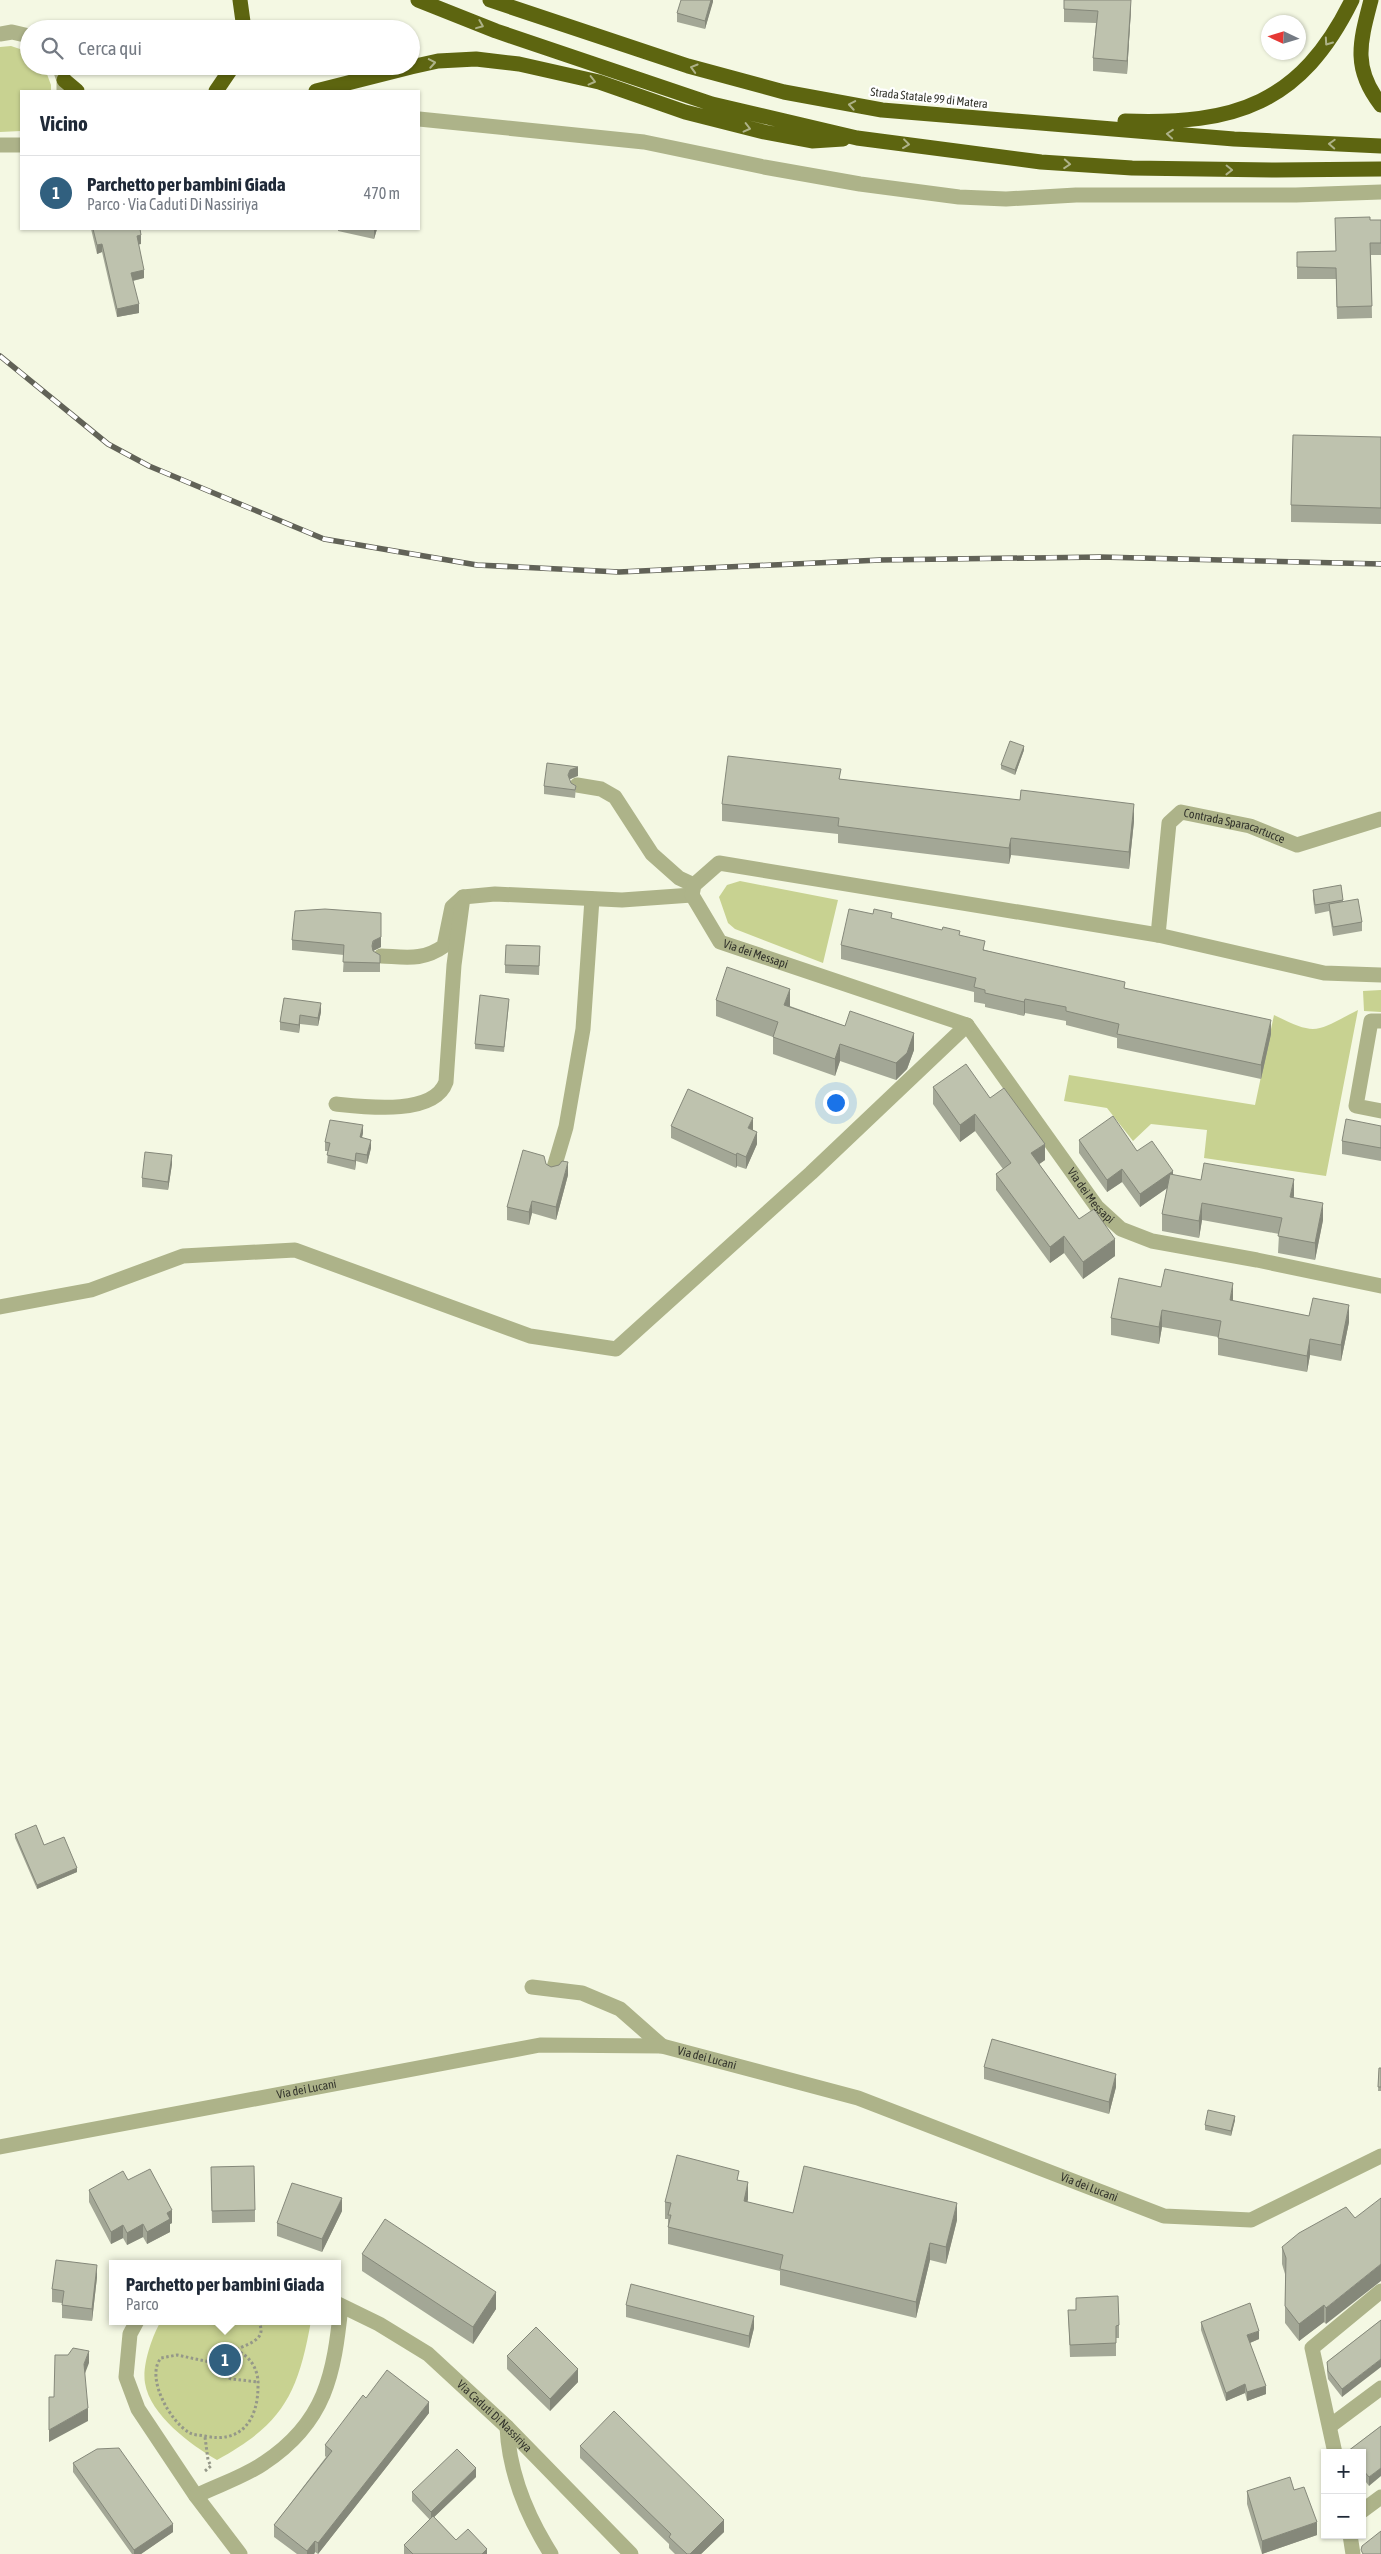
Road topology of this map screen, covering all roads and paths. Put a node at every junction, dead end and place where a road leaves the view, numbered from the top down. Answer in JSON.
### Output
{"nodes":[{"id":1,"x":240,"y":0,"type":"edge"},
{"id":2,"x":418,"y":0,"type":"edge"},
{"id":3,"x":490,"y":0,"type":"edge"},
{"id":4,"x":1352,"y":0,"type":"edge"},
{"id":5,"x":1371,"y":0,"type":"edge"},
{"id":6,"x":243,"y":20,"type":"edge"},
{"id":7,"x":4,"y":30,"type":"edge"},
{"id":8,"x":20,"y":34,"type":"edge"},
{"id":9,"x":420,"y":65,"type":"edge"},
{"id":10,"x":227,"y":75,"type":"edge"},
{"id":11,"x":379,"y":75,"type":"edge"},
{"id":12,"x":62,"y":79,"type":"edge"},
{"id":13,"x":77,"y":90,"type":"edge"},
{"id":14,"x":217,"y":90,"type":"edge"},
{"id":15,"x":320,"y":90,"type":"edge"},
{"id":16,"x":1381,"y":105,"type":"edge"},
{"id":17,"x":882,"y":110,"type":"junction"},
{"id":18,"x":420,"y":119,"type":"edge"},
{"id":19,"x":857,"y":138,"type":"junction"},
{"id":20,"x":0,"y":145,"type":"edge"},
{"id":21,"x":20,"y":145,"type":"edge"},
{"id":22,"x":1381,"y":146,"type":"edge"},
{"id":23,"x":1381,"y":169,"type":"edge"},
{"id":24,"x":1381,"y":192,"type":"edge"},
{"id":25,"x":577,"y":785,"type":"edge"},
{"id":26,"x":1381,"y":819,"type":"edge"},
{"id":27,"x":693,"y":890,"type":"junction"},
{"id":28,"x":463,"y":897,"type":"junction"},
{"id":29,"x":592,"y":899,"type":"junction"},
{"id":30,"x":1158,"y":935,"type":"junction"},
{"id":31,"x":381,"y":956,"type":"edge"},
{"id":32,"x":1381,"y":975,"type":"edge"},
{"id":33,"x":1381,"y":1020,"type":"edge"},
{"id":34,"x":967,"y":1026,"type":"junction"},
{"id":35,"x":336,"y":1104,"type":"dead end"},
{"id":36,"x":1381,"y":1111,"type":"edge"},
{"id":37,"x":553,"y":1171,"type":"edge"},
{"id":38,"x":1381,"y":1286,"type":"edge"},
{"id":39,"x":0,"y":1307,"type":"edge"},
{"id":40,"x":532,"y":1988,"type":"dead end"},
{"id":41,"x":662,"y":2046,"type":"junction"},
{"id":42,"x":0,"y":2146,"type":"edge"},
{"id":43,"x":1381,"y":2156,"type":"edge"},
{"id":44,"x":1381,"y":2291,"type":"edge"},
{"id":45,"x":341,"y":2306,"type":"edge"},
{"id":46,"x":135,"y":2325,"type":"edge"},
{"id":47,"x":259,"y":2325,"type":"edge"},
{"id":48,"x":338,"y":2325,"type":"edge"},
{"id":49,"x":258,"y":2382,"type":"junction"},
{"id":50,"x":1381,"y":2388,"type":"edge"},
{"id":51,"x":1330,"y":2426,"type":"junction"},
{"id":52,"x":507,"y":2427,"type":"junction"},
{"id":53,"x":205,"y":2436,"type":"junction"},
{"id":54,"x":1334,"y":2449,"type":"edge"},
{"id":55,"x":202,"y":2473,"type":"dead end"},
{"id":56,"x":196,"y":2496,"type":"junction"},
{"id":57,"x":1381,"y":2497,"type":"edge"},
{"id":58,"x":1366,"y":2508,"type":"edge"},
{"id":59,"x":1351,"y":2539,"type":"edge"},
{"id":60,"x":240,"y":2554,"type":"edge"},
{"id":61,"x":551,"y":2554,"type":"edge"},
{"id":62,"x":631,"y":2554,"type":"edge"},
{"id":63,"x":1353,"y":2554,"type":"edge"}],
"edges":[{"from":1,"to":6,"type":"highway"},
{"from":2,"to":19,"type":"highway","one_way":true},
{"from":17,"to":3,"type":"highway","name":"Strada Statale 99 di Matera","one_way":true},
{"from":4,"to":17,"type":"highway","one_way":true},
{"from":5,"to":16,"type":"highway"},
{"from":7,"to":8,"type":"street"},
{"from":9,"to":19,"type":"highway","one_way":true},
{"from":10,"to":14,"type":"highway"},
{"from":15,"to":11,"type":"highway","one_way":true},
{"from":12,"to":13,"type":"highway"},
{"from":22,"to":17,"type":"highway","name":"Strada Statale 99 di Matera","one_way":true},
{"from":18,"to":24,"type":"street"},
{"from":19,"to":23,"type":"highway","one_way":true},
{"from":20,"to":21,"type":"street"},
{"from":25,"to":27,"type":"street"},
{"from":26,"to":30,"type":"street","name":"Contrada Sparacartucce"},
{"from":27,"to":29,"type":"street"},
{"from":27,"to":30,"type":"street"},
{"from":27,"to":34,"type":"street","name":"Via dei Messapi"},
{"from":28,"to":29,"type":"street"},
{"from":28,"to":31,"type":"street"},
{"from":28,"to":35,"type":"street"},
{"from":29,"to":37,"type":"street"},
{"from":30,"to":32,"type":"street"},
{"from":33,"to":36,"type":"street"},
{"from":34,"to":38,"type":"street","name":"Via dei Messapi"},
{"from":34,"to":39,"type":"street"},
{"from":40,"to":41,"type":"street"},
{"from":41,"to":42,"type":"street","name":"Via dei Lucani"},
{"from":41,"to":43,"type":"street","name":"Via dei Lucani"},
{"from":44,"to":51,"type":"street"},
{"from":45,"to":52,"type":"street","name":"Via Caduti Di Nassiriya"},
{"from":46,"to":56,"type":"street"},
{"from":47,"to":49,"type":"path"},
{"from":48,"to":56,"type":"street"},
{"from":49,"to":53,"type":"path"},
{"from":49,"to":53,"type":"path"},
{"from":50,"to":51,"type":"street"},
{"from":51,"to":54,"type":"street"},
{"from":52,"to":61,"type":"street"},
{"from":52,"to":62,"type":"street","name":"Via Caduti Di Nassiriya"},
{"from":53,"to":55,"type":"path"},
{"from":56,"to":60,"type":"street"},
{"from":57,"to":58,"type":"street"},
{"from":59,"to":63,"type":"street"}]}
